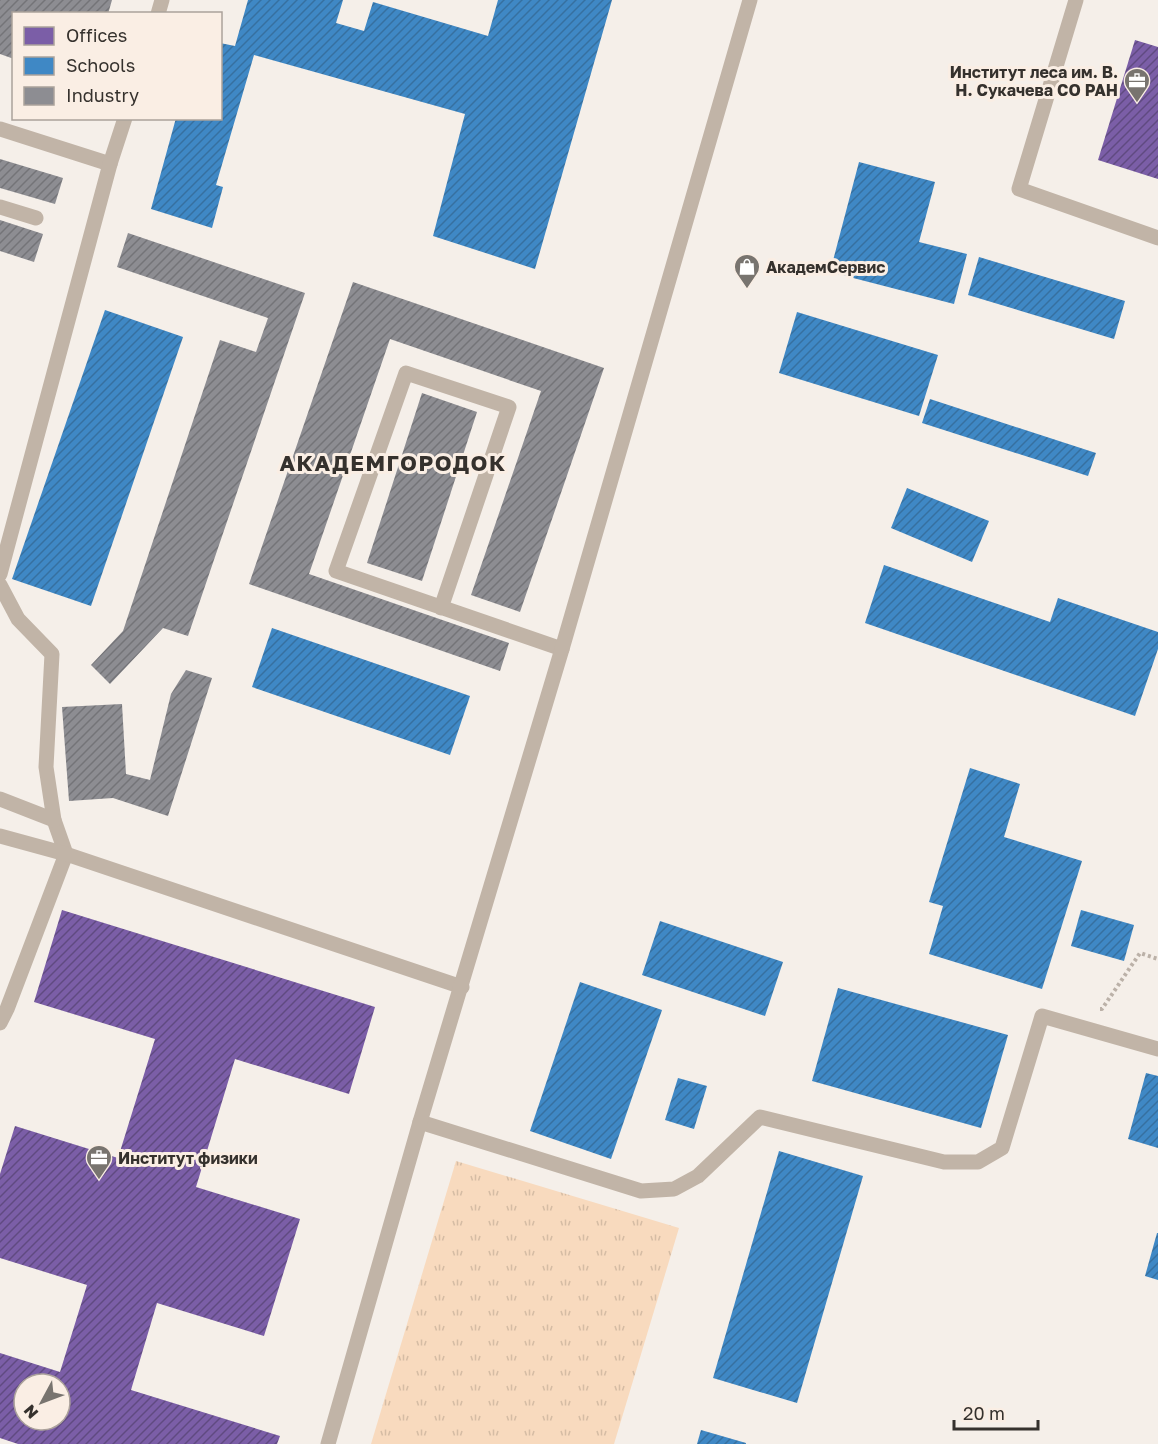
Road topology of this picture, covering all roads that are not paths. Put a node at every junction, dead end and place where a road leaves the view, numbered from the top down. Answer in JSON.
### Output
{"nodes":[{"id":1,"x":750,"y":0,"type":"edge"},
{"id":2,"x":1076,"y":0,"type":"edge"},
{"id":3,"x":124,"y":120,"type":"edge"},
{"id":4,"x":0,"y":129,"type":"edge"},
{"id":5,"x":110,"y":164,"type":"junction"},
{"id":6,"x":0,"y":207,"type":"edge"},
{"id":7,"x":36,"y":218,"type":"dead end"},
{"id":8,"x":1158,"y":238,"type":"edge"},
{"id":9,"x":0,"y":574,"type":"edge"},
{"id":10,"x":0,"y":585,"type":"edge"},
{"id":11,"x":441,"y":608,"type":"junction"},
{"id":12,"x":562,"y":649,"type":"junction"},
{"id":13,"x":0,"y":799,"type":"edge"},
{"id":14,"x":54,"y":820,"type":"junction"},
{"id":15,"x":0,"y":836,"type":"edge"},
{"id":16,"x":66,"y":854,"type":"junction"},
{"id":17,"x":462,"y":987,"type":"junction"},
{"id":18,"x":0,"y":1023,"type":"edge"},
{"id":19,"x":1158,"y":1049,"type":"edge"},
{"id":20,"x":420,"y":1122,"type":"junction"},
{"id":21,"x":328,"y":1444,"type":"edge"}],
"edges":[{"from":1,"to":12,"type":"lane"},
{"from":2,"to":8,"type":"lane"},
{"from":3,"to":5,"type":"lane"},
{"from":4,"to":5,"type":"lane"},
{"from":5,"to":9,"type":"lane"},
{"from":6,"to":7,"type":"lane"},
{"from":10,"to":14,"type":"lane"},
{"from":11,"to":11,"type":"lane"},
{"from":11,"to":12,"type":"lane"},
{"from":12,"to":17,"type":"lane"},
{"from":13,"to":14,"type":"lane"},
{"from":14,"to":16,"type":"lane"},
{"from":15,"to":16,"type":"lane"},
{"from":16,"to":17,"type":"lane"},
{"from":16,"to":18,"type":"lane"},
{"from":17,"to":20,"type":"lane"},
{"from":19,"to":20,"type":"lane"},
{"from":20,"to":21,"type":"lane"}]}
